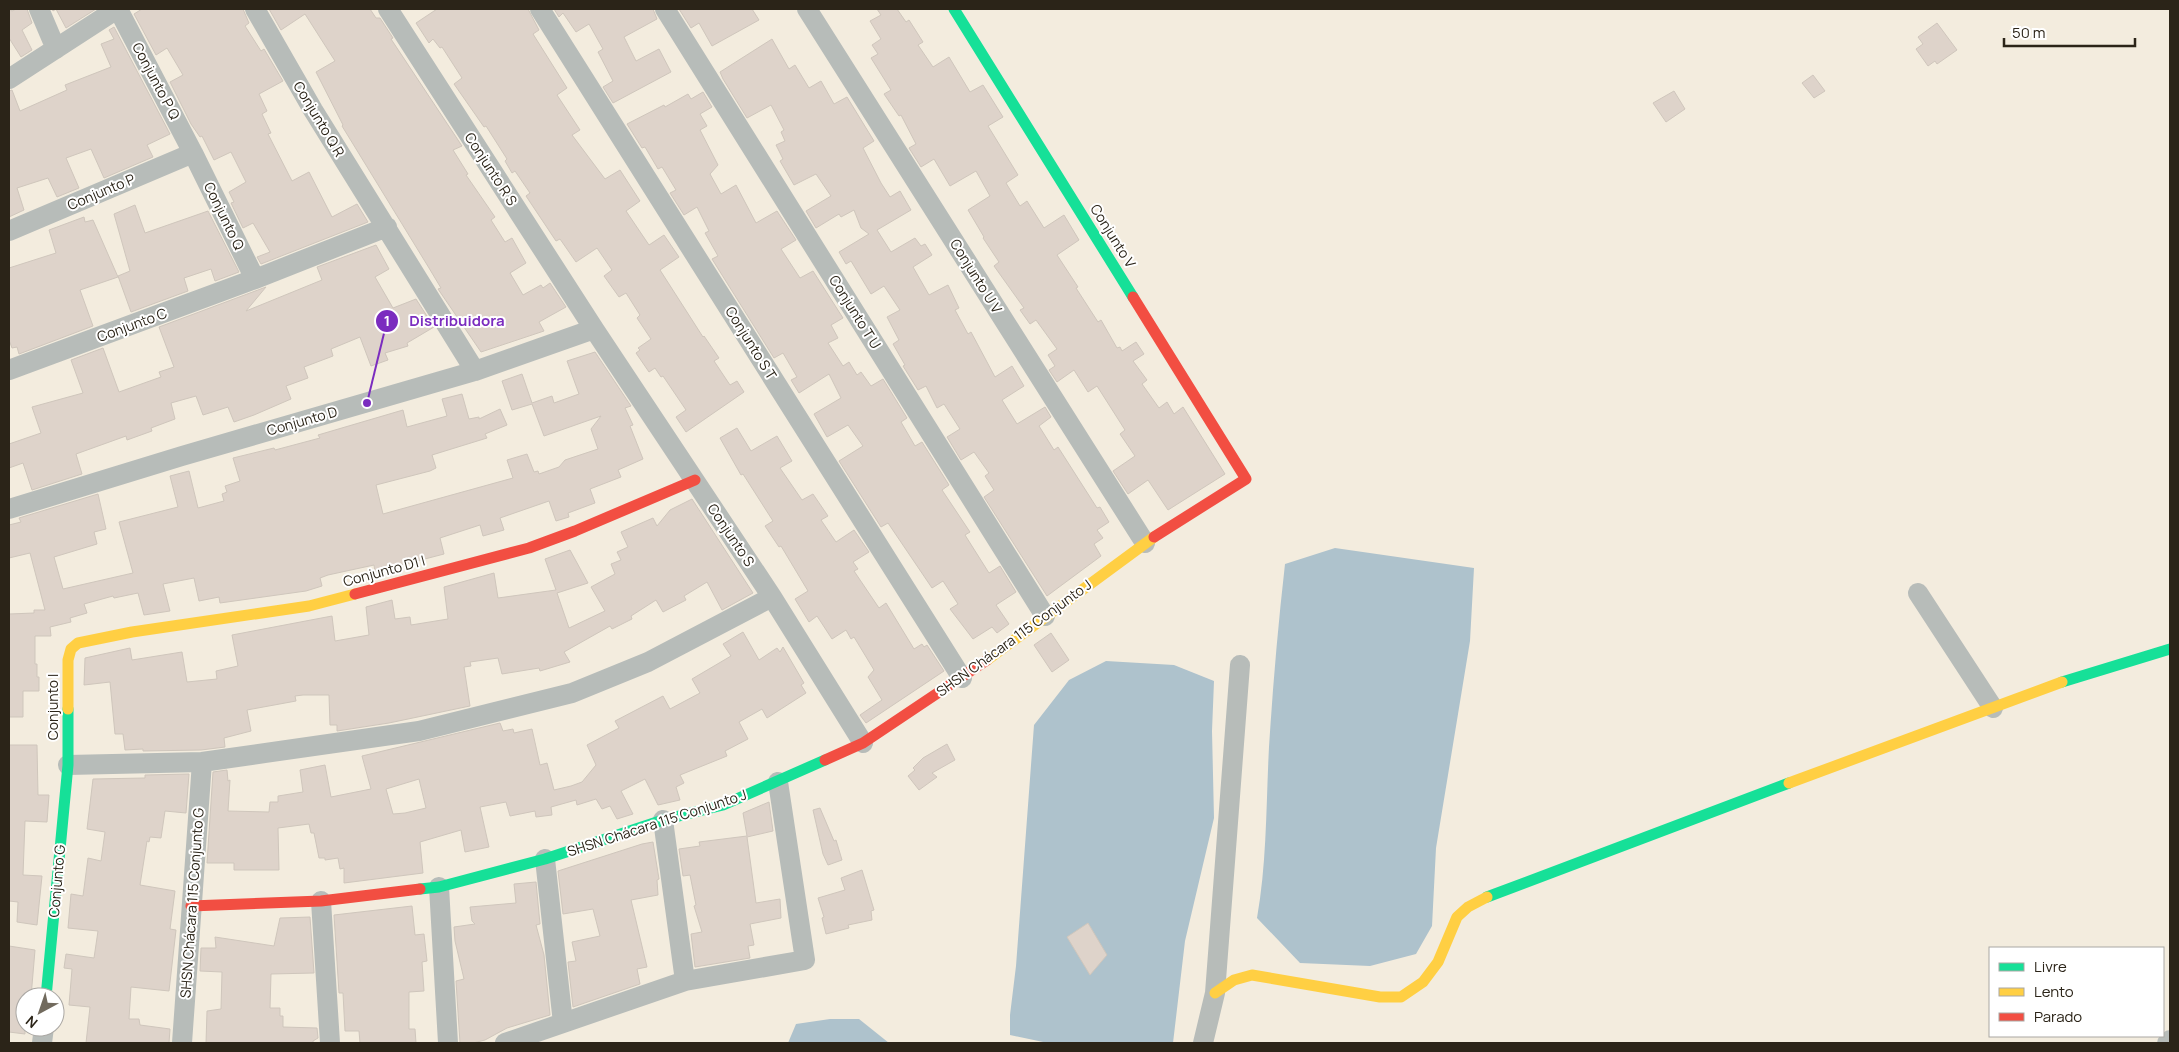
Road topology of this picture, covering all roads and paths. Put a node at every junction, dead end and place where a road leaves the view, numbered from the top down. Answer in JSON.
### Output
{"nodes":[{"id":1,"x":39,"y":9,"type":"edge"},
{"id":2,"x":118,"y":9,"type":"edge"},
{"id":3,"x":255,"y":9,"type":"edge"},
{"id":4,"x":388,"y":9,"type":"edge"},
{"id":5,"x":540,"y":9,"type":"edge"},
{"id":6,"x":665,"y":9,"type":"edge"},
{"id":7,"x":807,"y":9,"type":"edge"},
{"id":8,"x":954,"y":9,"type":"edge"},
{"id":9,"x":56,"y":49,"type":"junction"},
{"id":10,"x":9,"y":79,"type":"edge"},
{"id":11,"x":193,"y":153,"type":"junction"},
{"id":12,"x":387,"y":227,"type":"junction"},
{"id":13,"x":9,"y":231,"type":"edge"},
{"id":14,"x":255,"y":279,"type":"junction"},
{"id":15,"x":594,"y":329,"type":"junction"},
{"id":16,"x":9,"y":370,"type":"edge"},
{"id":17,"x":475,"y":371,"type":"junction"},
{"id":18,"x":1246,"y":479,"type":"joint"},
{"id":19,"x":694,"y":480,"type":"junction"},
{"id":20,"x":9,"y":509,"type":"edge"},
{"id":21,"x":1145,"y":542,"type":"junction"},
{"id":22,"x":1918,"y":593,"type":"dead end"},
{"id":23,"x":772,"y":598,"type":"junction"},
{"id":24,"x":1045,"y":616,"type":"junction"},
{"id":25,"x":71,"y":649,"type":"joint"},
{"id":26,"x":2170,"y":649,"type":"edge"},
{"id":27,"x":1240,"y":665,"type":"dead end"},
{"id":28,"x":962,"y":678,"type":"junction"},
{"id":29,"x":1993,"y":708,"type":"junction"},
{"id":30,"x":863,"y":743,"type":"junction"},
{"id":31,"x":202,"y":762,"type":"junction"},
{"id":32,"x":68,"y":765,"type":"junction"},
{"id":33,"x":778,"y":782,"type":"junction"},
{"id":34,"x":662,"y":820,"type":"junction"},
{"id":35,"x":545,"y":859,"type":"junction"},
{"id":36,"x":439,"y":887,"type":"junction"},
{"id":37,"x":321,"y":902,"type":"junction"},
{"id":38,"x":191,"y":906,"type":"junction"},
{"id":39,"x":685,"y":982,"type":"junction"},
{"id":40,"x":47,"y":987,"type":"edge"},
{"id":41,"x":1215,"y":993,"type":"junction"},
{"id":42,"x":562,"y":1023,"type":"junction"},
{"id":43,"x":2170,"y":1040,"type":"edge"},
{"id":44,"x":182,"y":1043,"type":"edge"},
{"id":45,"x":330,"y":1043,"type":"edge"},
{"id":46,"x":448,"y":1043,"type":"edge"},
{"id":47,"x":505,"y":1043,"type":"edge"},
{"id":48,"x":1203,"y":1043,"type":"edge"},
{"id":49,"x":2167,"y":1043,"type":"edge"}],
"edges":[{"from":1,"to":9,"type":"street"},
{"from":2,"to":9,"type":"street"},
{"from":2,"to":11,"type":"street","name":"Conjunto P Q"},
{"from":3,"to":12,"type":"street","name":"Conjunto Q R"},
{"from":4,"to":15,"type":"street","name":"Conjunto R S"},
{"from":5,"to":28,"type":"street","name":"Conjunto S T"},
{"from":6,"to":24,"type":"street","name":"Conjunto T U"},
{"from":7,"to":21,"type":"street","name":"Conjunto U V"},
{"from":8,"to":18,"type":"street","name":"Conjunto V"},
{"from":9,"to":10,"type":"street"},
{"from":11,"to":13,"type":"street","name":"Conjunto P"},
{"from":11,"to":14,"type":"street","name":"Conjunto Q"},
{"from":12,"to":14,"type":"street","name":"Conjunto C"},
{"from":12,"to":17,"type":"street","name":"Conjunto Q R"},
{"from":14,"to":16,"type":"street","name":"Conjunto C"},
{"from":15,"to":17,"type":"street","name":"Conjunto D"},
{"from":15,"to":19,"type":"street","name":"Conjunto S"},
{"from":17,"to":20,"type":"street","name":"Conjunto D"},
{"from":18,"to":21,"type":"street","name":"SHSN Chácara 115 Conjunto J"},
{"from":19,"to":23,"type":"street","name":"Conjunto S"},
{"from":19,"to":25,"type":"street","name":"Conjunto D1 I"},
{"from":21,"to":24,"type":"street","name":"SHSN Chácara 115 Conjunto J"},
{"from":22,"to":29,"type":"street"},
{"from":23,"to":30,"type":"street","name":"Conjunto S"},
{"from":23,"to":31,"type":"street"},
{"from":24,"to":28,"type":"street","name":"SHSN Chácara 115 Conjunto J"},
{"from":25,"to":32,"type":"street","name":"Conjunto I"},
{"from":26,"to":29,"type":"street"},
{"from":27,"to":41,"type":"street"},
{"from":28,"to":30,"type":"street","name":"SHSN Chácara 115 Conjunto J"},
{"from":29,"to":41,"type":"street"},
{"from":30,"to":33,"type":"street","name":"SHSN Chácara 115 Conjunto J"},
{"from":31,"to":32,"type":"street"},
{"from":31,"to":38,"type":"street","name":"SHSN Chácara 115 Conjunto G"},
{"from":32,"to":40,"type":"street","name":"Conjunto G"},
{"from":33,"to":34,"type":"street","name":"SHSN Chácara 115 Conjunto J"},
{"from":33,"to":39,"type":"street"},
{"from":34,"to":35,"type":"street","name":"SHSN Chácara 115 Conjunto J"},
{"from":34,"to":39,"type":"street"},
{"from":35,"to":36,"type":"street","name":"SHSN Chácara 115 Conjunto J"},
{"from":35,"to":42,"type":"street"},
{"from":36,"to":37,"type":"street","name":"SHSN Chácara 115 Conjunto J"},
{"from":36,"to":46,"type":"street"},
{"from":37,"to":38,"type":"street","name":"SHSN Chácara 115 Conjunto J"},
{"from":37,"to":45,"type":"street"},
{"from":38,"to":44,"type":"street","name":"SHSN Chácara 115 Conjunto G"},
{"from":39,"to":42,"type":"street"},
{"from":41,"to":48,"type":"street"},
{"from":42,"to":47,"type":"street"},
{"from":43,"to":49,"type":"street"}]}
